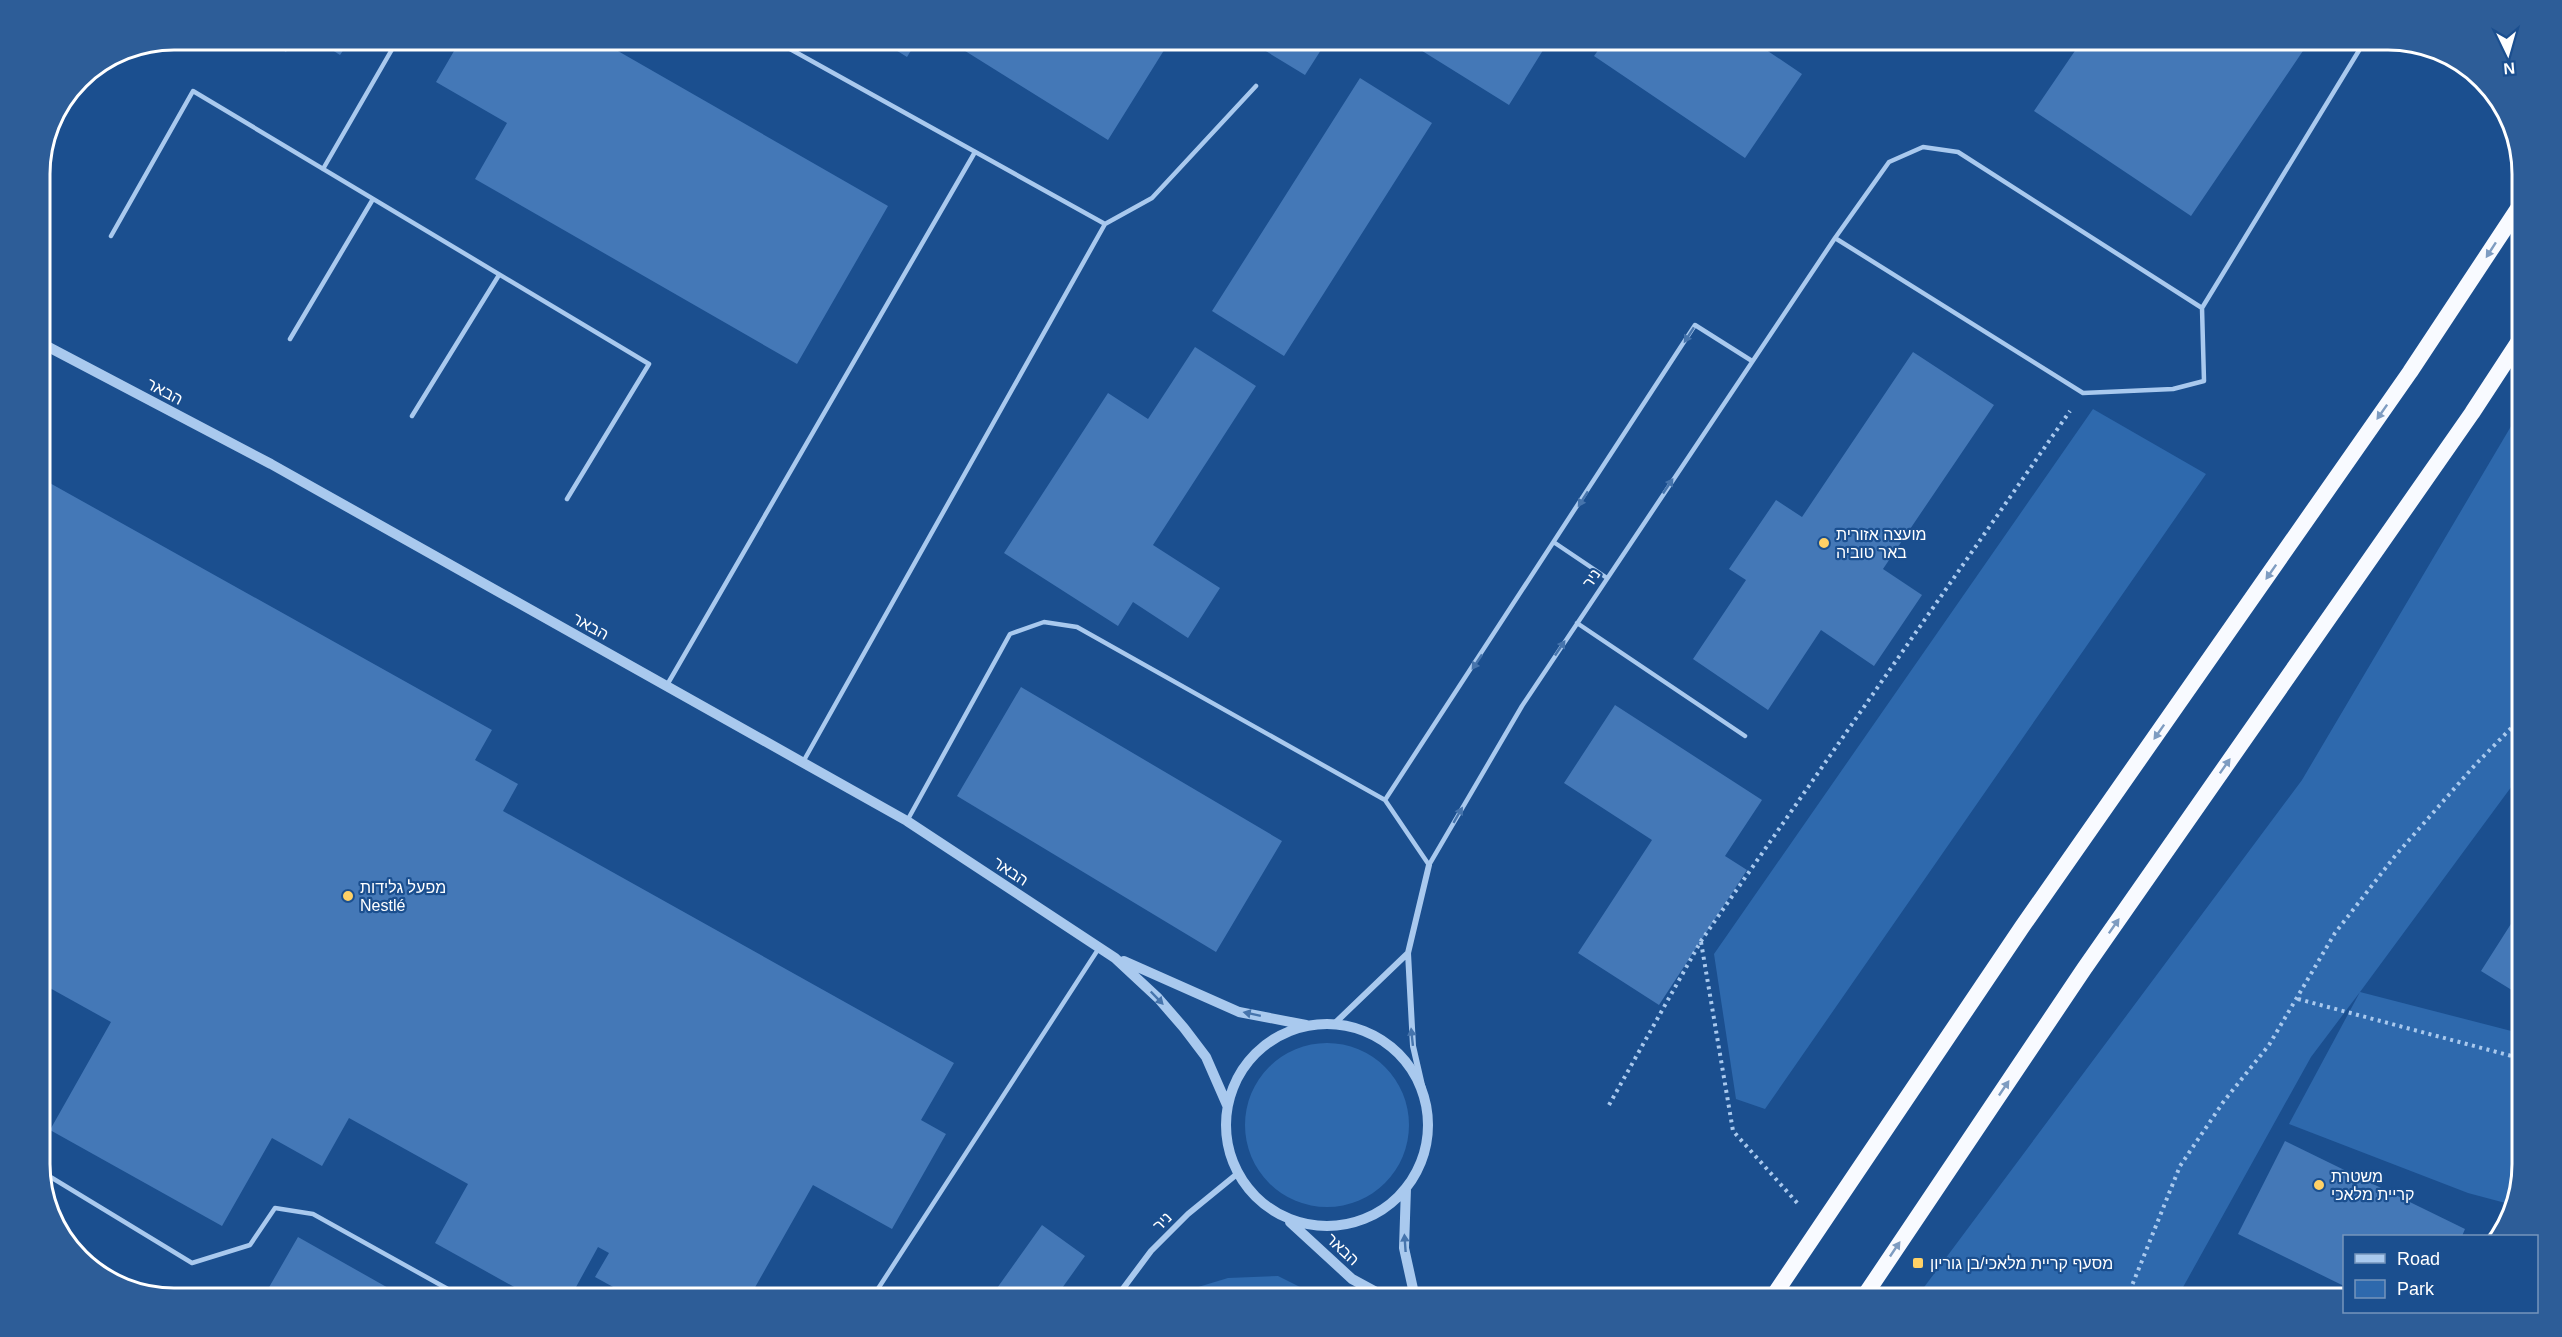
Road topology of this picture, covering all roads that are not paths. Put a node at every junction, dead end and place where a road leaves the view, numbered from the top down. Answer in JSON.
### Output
{"nodes":[{"id":1,"x":392,"y":50,"type":"edge"},
{"id":2,"x":792,"y":50,"type":"edge"},
{"id":3,"x":2359,"y":50,"type":"edge"},
{"id":4,"x":1256,"y":86,"type":"dead end"},
{"id":5,"x":975,"y":152,"type":"junction"},
{"id":6,"x":323,"y":169,"type":"junction"},
{"id":7,"x":373,"y":199,"type":"junction"},
{"id":8,"x":2512,"y":218,"type":"edge"},
{"id":9,"x":1105,"y":224,"type":"junction"},
{"id":10,"x":111,"y":236,"type":"dead end"},
{"id":11,"x":1835,"y":238,"type":"junction"},
{"id":12,"x":499,"y":274,"type":"junction"},
{"id":13,"x":2202,"y":308,"type":"junction"},
{"id":14,"x":290,"y":339,"type":"dead end"},
{"id":15,"x":50,"y":348,"type":"edge"},
{"id":16,"x":2512,"y":352,"type":"edge"},
{"id":17,"x":1752,"y":361,"type":"junction"},
{"id":18,"x":412,"y":416,"type":"dead end"},
{"id":19,"x":567,"y":499,"type":"dead end"},
{"id":20,"x":1555,"y":543,"type":"junction"},
{"id":21,"x":1607,"y":578,"type":"junction"},
{"id":22,"x":1577,"y":623,"type":"junction"},
{"id":23,"x":667,"y":686,"type":"junction"},
{"id":24,"x":1745,"y":736,"type":"dead end"},
{"id":25,"x":803,"y":762,"type":"junction"},
{"id":26,"x":1385,"y":801,"type":"junction"},
{"id":27,"x":907,"y":821,"type":"junction"},
{"id":28,"x":1429,"y":865,"type":"junction"},
{"id":29,"x":1100,"y":946,"type":"junction"},
{"id":30,"x":1408,"y":953,"type":"junction"},
{"id":31,"x":1115,"y":957,"type":"junction"},
{"id":32,"x":1334,"y":1024,"type":"junction"},
{"id":33,"x":1310,"y":1025,"type":"junction"},
{"id":34,"x":1424,"y":1094,"type":"junction"},
{"id":35,"x":1227,"y":1105,"type":"junction"},
{"id":36,"x":1237,"y":1174,"type":"junction"},
{"id":37,"x":51,"y":1177,"type":"edge"},
{"id":38,"x":1406,"y":1188,"type":"junction"},
{"id":39,"x":1283,"y":1216,"type":"junction"},
{"id":40,"x":446,"y":1288,"type":"edge"},
{"id":41,"x":878,"y":1288,"type":"edge"},
{"id":42,"x":1123,"y":1288,"type":"edge"},
{"id":43,"x":1369,"y":1288,"type":"edge"},
{"id":44,"x":1413,"y":1288,"type":"edge"},
{"id":45,"x":1779,"y":1288,"type":"edge"},
{"id":46,"x":1870,"y":1288,"type":"edge"}],
"edges":[{"from":1,"to":6,"type":"lane"},
{"from":2,"to":5,"type":"lane"},
{"from":3,"to":13,"type":"lane"},
{"from":4,"to":9,"type":"lane"},
{"from":5,"to":9,"type":"lane"},
{"from":5,"to":23,"type":"lane"},
{"from":6,"to":7,"type":"lane"},
{"from":6,"to":10,"type":"lane"},
{"from":7,"to":12,"type":"lane"},
{"from":7,"to":14,"type":"lane"},
{"from":8,"to":45,"type":"highway","one_way":true},
{"from":9,"to":25,"type":"lane"},
{"from":11,"to":13,"type":"lane","name":"ניר"},
{"from":11,"to":13,"type":"lane"},
{"from":11,"to":17,"type":"lane","name":"ניר"},
{"from":12,"to":18,"type":"lane"},
{"from":12,"to":19,"type":"lane"},
{"from":15,"to":23,"type":"street","name":"הבאר"},
{"from":46,"to":16,"type":"highway","one_way":true},
{"from":17,"to":20,"type":"lane","one_way":true},
{"from":21,"to":17,"type":"lane","name":"ניר","one_way":true},
{"from":20,"to":21,"type":"lane"},
{"from":20,"to":26,"type":"lane","one_way":true},
{"from":21,"to":22,"type":"lane","name":"ניר"},
{"from":22,"to":24,"type":"lane"},
{"from":28,"to":22,"type":"lane","name":"ניר","one_way":true},
{"from":23,"to":25,"type":"street","name":"הבאר"},
{"from":25,"to":27,"type":"street","name":"הבאר"},
{"from":26,"to":27,"type":"lane"},
{"from":26,"to":28,"type":"lane"},
{"from":27,"to":29,"type":"street","name":"הבאר"},
{"from":28,"to":30,"type":"street","name":"ניר"},
{"from":29,"to":31,"type":"street","name":"הבאר"},
{"from":29,"to":41,"type":"lane"},
{"from":30,"to":32,"type":"street"},
{"from":34,"to":30,"type":"street","name":"ניר","one_way":true},
{"from":33,"to":31,"type":"street","name":"הבאר","one_way":true},
{"from":31,"to":35,"type":"street","name":"הבאר","one_way":true},
{"from":32,"to":33,"type":"street"},
{"from":32,"to":34,"type":"street"},
{"from":33,"to":35,"type":"street"},
{"from":34,"to":38,"type":"street"},
{"from":35,"to":36,"type":"street"},
{"from":36,"to":39,"type":"street"},
{"from":36,"to":42,"type":"street","name":"ניר"},
{"from":37,"to":40,"type":"lane"},
{"from":38,"to":39,"type":"street"},
{"from":44,"to":38,"type":"street","one_way":true},
{"from":39,"to":43,"type":"street","name":"הבאר"}]}
